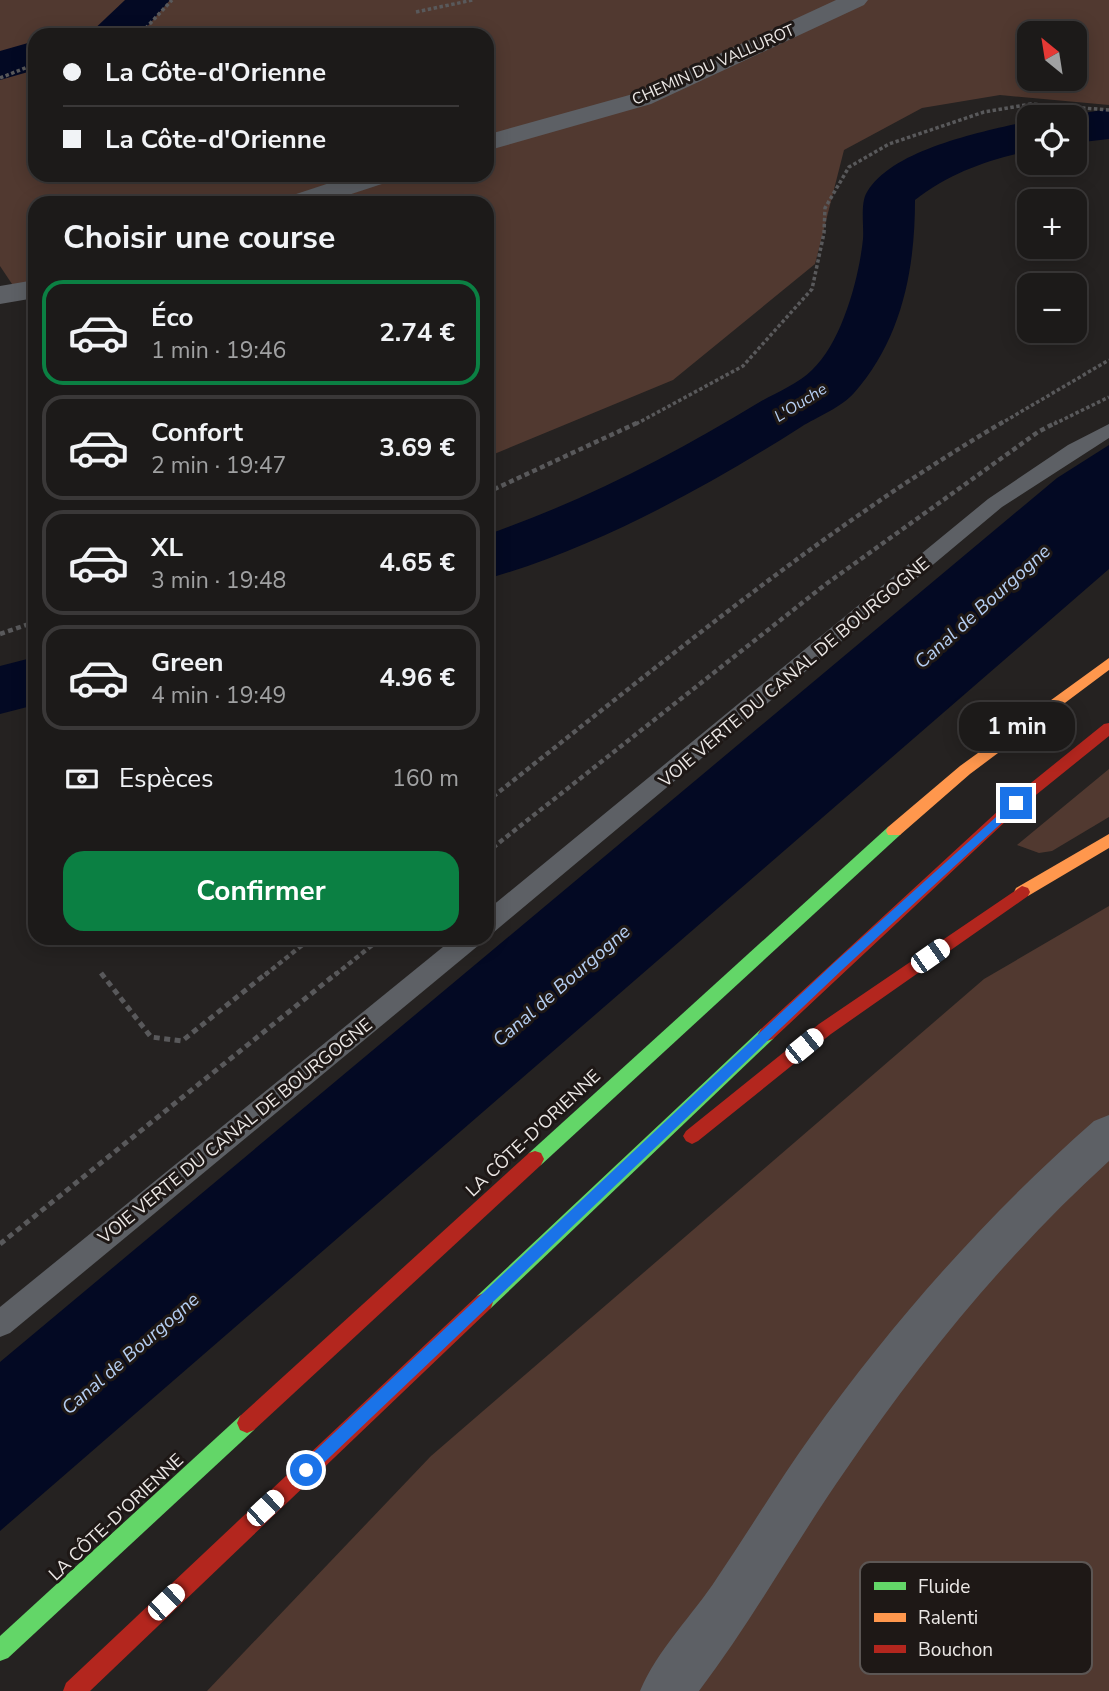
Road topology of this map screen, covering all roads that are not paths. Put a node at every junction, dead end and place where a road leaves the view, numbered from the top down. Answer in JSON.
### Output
{"nodes":[{"id":1,"x":856,"y":0,"type":"edge"},
{"id":2,"x":494,"y":141,"type":"edge"},
{"id":3,"x":360,"y":182,"type":"edge"},
{"id":4,"x":318,"y":196,"type":"edge"},
{"id":5,"x":28,"y":290,"type":"edge"},
{"id":6,"x":0,"y":295,"type":"edge"},
{"id":7,"x":1109,"y":430,"type":"edge"},
{"id":8,"x":1109,"y":663,"type":"edge"},
{"id":9,"x":1109,"y":728,"type":"edge"},
{"id":10,"x":1109,"y":840,"type":"edge"},
{"id":11,"x":494,"y":918,"type":"edge"},
{"id":12,"x":462,"y":945,"type":"edge"},
{"id":13,"x":1109,"y":1134,"type":"edge"},
{"id":14,"x":684,"y":1143,"type":"dead end"},
{"id":15,"x":641,"y":1178,"type":"dead end"},
{"id":16,"x":467,"y":1317,"type":"junction"},
{"id":17,"x":0,"y":1324,"type":"edge"},
{"id":18,"x":0,"y":1650,"type":"edge"},
{"id":19,"x":74,"y":1691,"type":"edge"},
{"id":20,"x":666,"y":1691,"type":"edge"}],
"edges":[{"from":1,"to":2,"type":"street","name":"CHEMIN DU VALLUROT"},
{"from":3,"to":4,"type":"street"},
{"from":5,"to":6,"type":"street"},
{"from":7,"to":11,"type":"lane","name":"VOIE VERTE DU CANAL DE BOURGOGNE"},
{"from":8,"to":18,"type":"highway","name":"LA CÔTE-D'ORIENNE"},
{"from":9,"to":16,"type":"highway"},
{"from":10,"to":14,"type":"highway"},
{"from":12,"to":17,"type":"lane","name":"VOIE VERTE DU CANAL DE BOURGOGNE"},
{"from":13,"to":20,"type":"street"},
{"from":15,"to":16,"type":"highway"},
{"from":16,"to":19,"type":"highway"}]}
